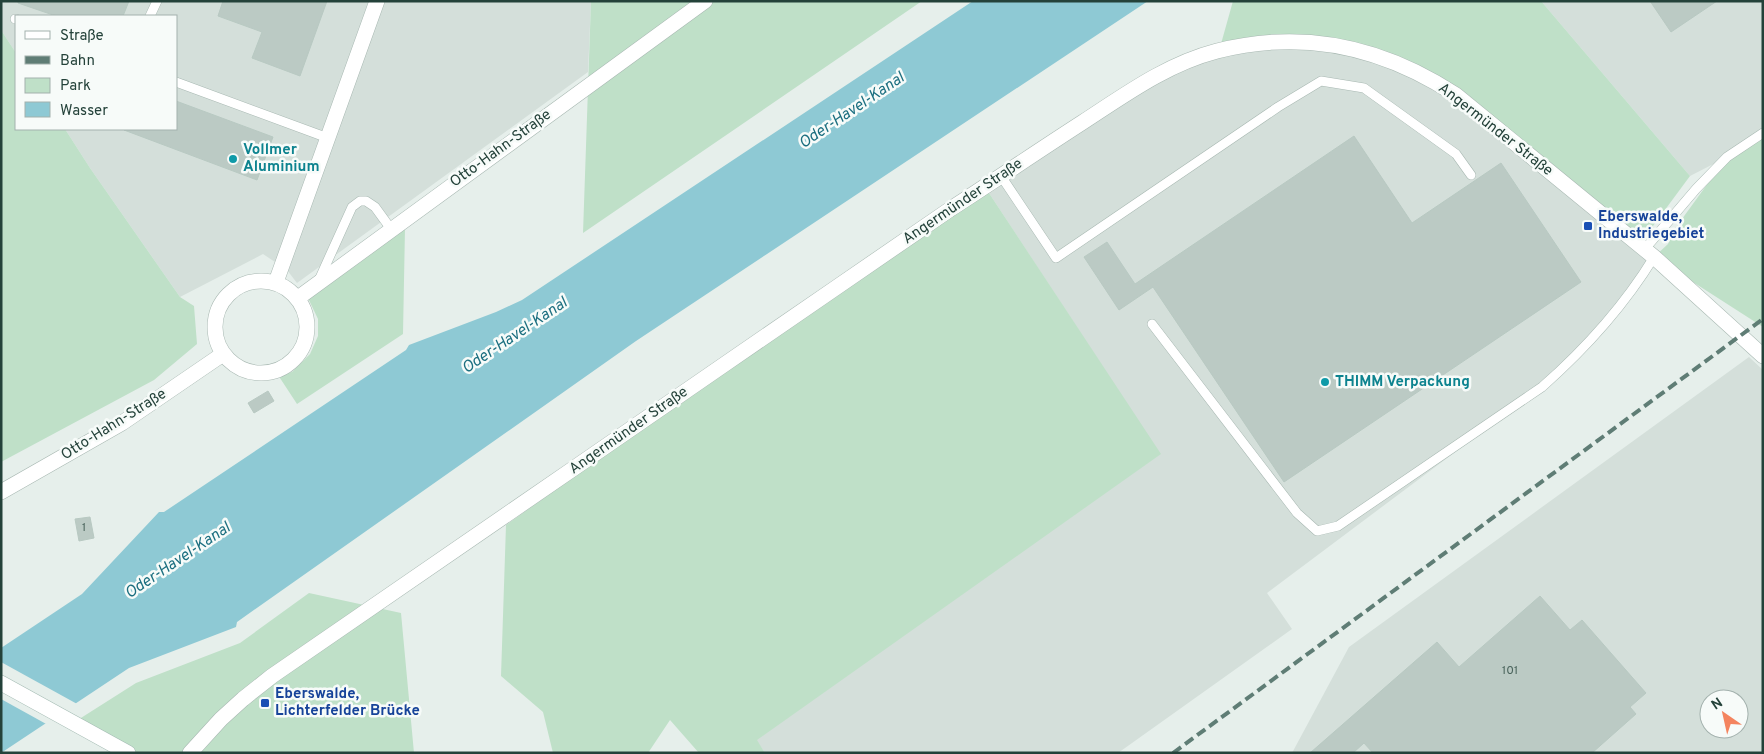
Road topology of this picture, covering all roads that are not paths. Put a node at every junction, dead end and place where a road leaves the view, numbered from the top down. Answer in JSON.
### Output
{"nodes":[{"id":1,"x":157,"y":1,"type":"edge"},
{"id":2,"x":377,"y":1,"type":"edge"},
{"id":3,"x":705,"y":1,"type":"edge"},
{"id":4,"x":150,"y":15,"type":"edge"},
{"id":5,"x":178,"y":83,"type":"edge"},
{"id":6,"x":1763,"y":133,"type":"edge"},
{"id":7,"x":328,"y":138,"type":"junction"},
{"id":8,"x":1471,"y":175,"type":"dead end"},
{"id":9,"x":1000,"y":176,"type":"junction"},
{"id":10,"x":392,"y":229,"type":"junction"},
{"id":11,"x":1649,"y":253,"type":"junction"},
{"id":12,"x":276,"y":282,"type":"junction"},
{"id":13,"x":318,"y":283,"type":"junction"},
{"id":14,"x":298,"y":298,"type":"junction"},
{"id":15,"x":1152,"y":324,"type":"dead end"},
{"id":16,"x":223,"y":354,"type":"junction"},
{"id":17,"x":1763,"y":356,"type":"edge"},
{"id":18,"x":1,"y":492,"type":"edge"},
{"id":19,"x":1,"y":683,"type":"edge"},
{"id":20,"x":128,"y":753,"type":"edge"},
{"id":21,"x":190,"y":753,"type":"edge"}],
"edges":[{"from":1,"to":4,"type":"lane"},
{"from":2,"to":7,"type":"street"},
{"from":3,"to":10,"type":"street","name":"Otto-Hahn-Straße"},
{"from":5,"to":7,"type":"lane"},
{"from":6,"to":11,"type":"lane"},
{"from":7,"to":12,"type":"street"},
{"from":8,"to":9,"type":"lane"},
{"from":9,"to":11,"type":"street","name":"Angermünder Straße"},
{"from":9,"to":21,"type":"street","name":"Angermünder Straße"},
{"from":10,"to":13,"type":"street","name":"Otto-Hahn-Straße"},
{"from":10,"to":13,"type":"lane"},
{"from":11,"to":15,"type":"lane"},
{"from":11,"to":17,"type":"street","name":"Angermünder Straße"},
{"from":12,"to":14,"type":"street"},
{"from":12,"to":16,"type":"street"},
{"from":13,"to":14,"type":"street","name":"Otto-Hahn-Straße"},
{"from":14,"to":16,"type":"street"},
{"from":16,"to":18,"type":"street","name":"Otto-Hahn-Straße"},
{"from":19,"to":20,"type":"street"}]}
